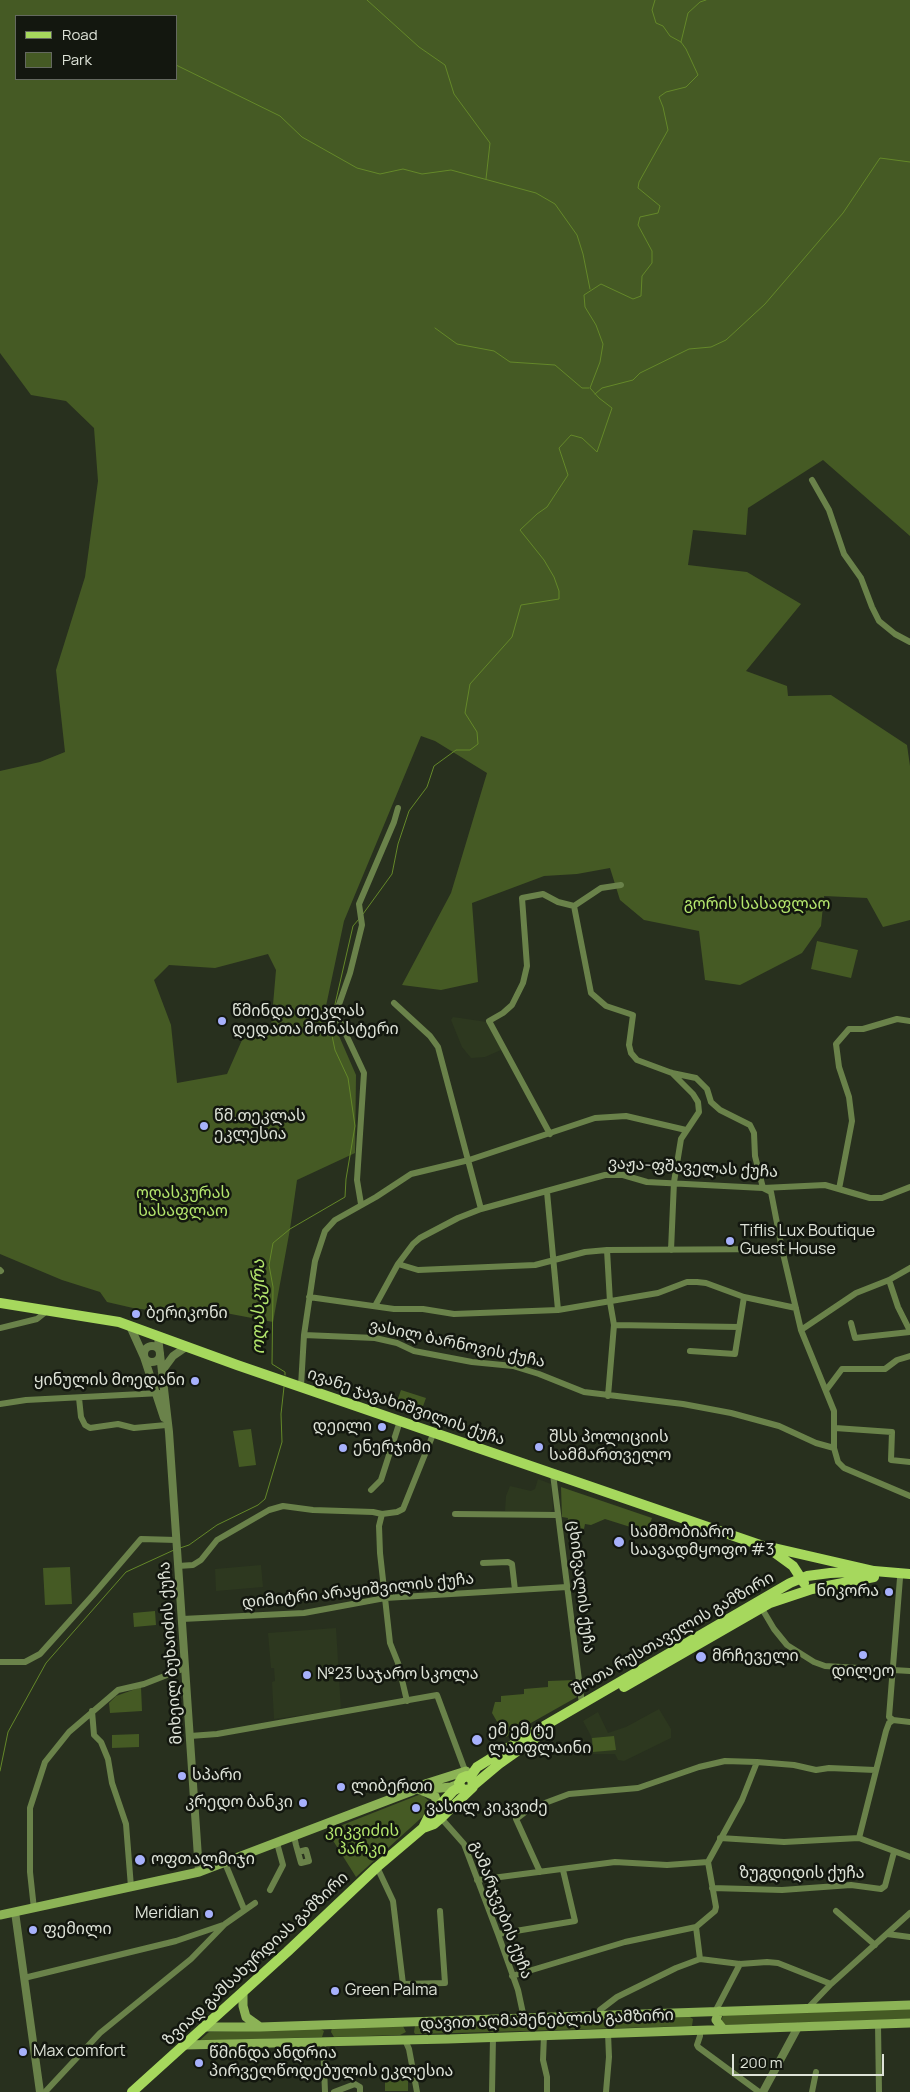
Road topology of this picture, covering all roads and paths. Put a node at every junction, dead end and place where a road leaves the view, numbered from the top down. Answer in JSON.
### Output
{"nodes":[{"id":1,"x":812,"y":480,"type":"dead end"},
{"id":2,"x":910,"y":642,"type":"edge"},
{"id":3,"x":398,"y":808,"type":"dead end"},
{"id":4,"x":621,"y":885,"type":"dead end"},
{"id":5,"x":574,"y":906,"type":"junction"},
{"id":6,"x":394,"y":1003,"type":"dead end"},
{"id":7,"x":910,"y":1021,"type":"edge"},
{"id":8,"x":672,"y":1073,"type":"junction"},
{"id":9,"x":686,"y":1130,"type":"junction"},
{"id":10,"x":550,"y":1134,"type":"junction"},
{"id":11,"x":468,"y":1160,"type":"junction"},
{"id":12,"x":674,"y":1182,"type":"junction"},
{"id":13,"x":778,"y":1187,"type":"junction"},
{"id":14,"x":910,"y":1187,"type":"edge"},
{"id":15,"x":763,"y":1188,"type":"junction"},
{"id":16,"x":839,"y":1189,"type":"junction"},
{"id":17,"x":547,"y":1192,"type":"junction"},
{"id":18,"x":772,"y":1192,"type":"junction"},
{"id":19,"x":361,"y":1204,"type":"junction"},
{"id":20,"x":482,"y":1209,"type":"junction"},
{"id":21,"x":782,"y":1249,"type":"junction"},
{"id":22,"x":607,"y":1250,"type":"junction"},
{"id":23,"x":671,"y":1250,"type":"junction"},
{"id":24,"x":554,"y":1261,"type":"junction"},
{"id":25,"x":398,"y":1264,"type":"junction"},
{"id":26,"x":910,"y":1268,"type":"edge"},
{"id":27,"x":889,"y":1280,"type":"junction"},
{"id":28,"x":309,"y":1297,"type":"junction"},
{"id":29,"x":744,"y":1297,"type":"junction"},
{"id":30,"x":610,"y":1302,"type":"junction"},
{"id":31,"x":0,"y":1303,"type":"edge"},
{"id":32,"x":375,"y":1306,"type":"junction"},
{"id":33,"x":796,"y":1308,"type":"junction"},
{"id":34,"x":48,"y":1310,"type":"junction"},
{"id":35,"x":558,"y":1310,"type":"junction"},
{"id":36,"x":851,"y":1323,"type":"dead end"},
{"id":37,"x":614,"y":1325,"type":"junction"},
{"id":38,"x":130,"y":1326,"type":"junction"},
{"id":39,"x":739,"y":1327,"type":"junction"},
{"id":40,"x":0,"y":1328,"type":"edge"},
{"id":41,"x":910,"y":1329,"type":"edge"},
{"id":42,"x":801,"y":1330,"type":"junction"},
{"id":43,"x":304,"y":1335,"type":"junction"},
{"id":44,"x":155,"y":1336,"type":"junction"},
{"id":45,"x":147,"y":1347,"type":"junction"},
{"id":46,"x":186,"y":1347,"type":"junction"},
{"id":47,"x":690,"y":1351,"type":"dead end"},
{"id":48,"x":160,"y":1354,"type":"junction"},
{"id":49,"x":910,"y":1356,"type":"edge"},
{"id":50,"x":144,"y":1357,"type":"junction"},
{"id":51,"x":162,"y":1370,"type":"junction"},
{"id":52,"x":301,"y":1386,"type":"junction"},
{"id":53,"x":827,"y":1389,"type":"junction"},
{"id":54,"x":160,"y":1393,"type":"junction"},
{"id":55,"x":608,"y":1396,"type":"junction"},
{"id":56,"x":79,"y":1398,"type":"junction"},
{"id":57,"x":0,"y":1404,"type":"edge"},
{"id":58,"x":400,"y":1420,"type":"junction"},
{"id":59,"x":835,"y":1428,"type":"junction"},
{"id":60,"x":167,"y":1429,"type":"junction"},
{"id":61,"x":434,"y":1432,"type":"junction"},
{"id":62,"x":834,"y":1448,"type":"junction"},
{"id":63,"x":910,"y":1462,"type":"edge"},
{"id":64,"x":553,"y":1474,"type":"junction"},
{"id":65,"x":371,"y":1490,"type":"dead end"},
{"id":66,"x":910,"y":1496,"type":"edge"},
{"id":67,"x":382,"y":1514,"type":"junction"},
{"id":68,"x":455,"y":1514,"type":"dead end"},
{"id":69,"x":558,"y":1515,"type":"junction"},
{"id":70,"x":177,"y":1542,"type":"junction"},
{"id":71,"x":766,"y":1547,"type":"junction"},
{"id":72,"x":798,"y":1554,"type":"junction"},
{"id":73,"x":483,"y":1563,"type":"dead end"},
{"id":74,"x":178,"y":1566,"type":"junction"},
{"id":75,"x":874,"y":1571,"type":"junction"},
{"id":76,"x":910,"y":1574,"type":"edge"},
{"id":77,"x":814,"y":1575,"type":"junction"},
{"id":78,"x":801,"y":1578,"type":"junction"},
{"id":79,"x":905,"y":1578,"type":"edge"},
{"id":80,"x":567,"y":1587,"type":"junction"},
{"id":81,"x":812,"y":1589,"type":"junction"},
{"id":82,"x":515,"y":1590,"type":"junction"},
{"id":83,"x":385,"y":1598,"type":"junction"},
{"id":84,"x":762,"y":1607,"type":"junction"},
{"id":85,"x":182,"y":1619,"type":"junction"},
{"id":86,"x":0,"y":1662,"type":"edge"},
{"id":87,"x":185,"y":1668,"type":"junction"},
{"id":88,"x":893,"y":1670,"type":"junction"},
{"id":89,"x":910,"y":1671,"type":"edge"},
{"id":90,"x":407,"y":1701,"type":"junction"},
{"id":91,"x":582,"y":1704,"type":"junction"},
{"id":92,"x":92,"y":1711,"type":"junction"},
{"id":93,"x":893,"y":1720,"type":"junction"},
{"id":94,"x":910,"y":1722,"type":"edge"},
{"id":95,"x":190,"y":1736,"type":"junction"},
{"id":96,"x":757,"y":1762,"type":"junction"},
{"id":97,"x":875,"y":1770,"type":"junction"},
{"id":98,"x":466,"y":1781,"type":"junction"},
{"id":99,"x":416,"y":1790,"type":"junction"},
{"id":100,"x":438,"y":1807,"type":"junction"},
{"id":101,"x":441,"y":1818,"type":"junction"},
{"id":102,"x":423,"y":1828,"type":"junction"},
{"id":103,"x":294,"y":1836,"type":"junction"},
{"id":104,"x":720,"y":1838,"type":"junction"},
{"id":105,"x":859,"y":1838,"type":"junction"},
{"id":106,"x":277,"y":1843,"type":"junction"},
{"id":107,"x":298,"y":1852,"type":"dead end"},
{"id":108,"x":894,"y":1852,"type":"junction"},
{"id":109,"x":910,"y":1857,"type":"edge"},
{"id":110,"x":708,"y":1862,"type":"junction"},
{"id":111,"x":225,"y":1863,"type":"junction"},
{"id":112,"x":377,"y":1867,"type":"junction"},
{"id":113,"x":563,"y":1870,"type":"junction"},
{"id":114,"x":199,"y":1872,"type":"junction"},
{"id":115,"x":540,"y":1872,"type":"junction"},
{"id":116,"x":477,"y":1880,"type":"junction"},
{"id":117,"x":131,"y":1887,"type":"junction"},
{"id":118,"x":712,"y":1888,"type":"junction"},
{"id":119,"x":270,"y":1890,"type":"dead end"},
{"id":120,"x":255,"y":1903,"type":"dead end"},
{"id":121,"x":34,"y":1909,"type":"junction"},
{"id":122,"x":244,"y":1909,"type":"junction"},
{"id":123,"x":440,"y":1911,"type":"dead end"},
{"id":124,"x":836,"y":1911,"type":"dead end"},
{"id":125,"x":15,"y":1912,"type":"junction"},
{"id":126,"x":910,"y":1913,"type":"edge"},
{"id":127,"x":0,"y":1915,"type":"edge"},
{"id":128,"x":225,"y":1924,"type":"junction"},
{"id":129,"x":696,"y":1926,"type":"junction"},
{"id":130,"x":498,"y":1934,"type":"junction"},
{"id":131,"x":887,"y":1934,"type":"junction"},
{"id":132,"x":910,"y":1937,"type":"edge"},
{"id":133,"x":876,"y":1944,"type":"junction"},
{"id":134,"x":700,"y":1960,"type":"junction"},
{"id":135,"x":740,"y":1964,"type":"junction"},
{"id":136,"x":512,"y":1976,"type":"junction"},
{"id":137,"x":24,"y":1978,"type":"junction"},
{"id":138,"x":831,"y":1984,"type":"junction"},
{"id":139,"x":243,"y":1992,"type":"junction"},
{"id":140,"x":910,"y":2006,"type":"edge"},
{"id":141,"x":807,"y":2009,"type":"junction"},
{"id":142,"x":694,"y":2012,"type":"junction"},
{"id":143,"x":717,"y":2012,"type":"junction"},
{"id":144,"x":600,"y":2015,"type":"junction"},
{"id":145,"x":524,"y":2018,"type":"junction"},
{"id":146,"x":403,"y":2022,"type":"junction"},
{"id":147,"x":910,"y":2023,"type":"edge"},
{"id":148,"x":878,"y":2024,"type":"junction"},
{"id":149,"x":326,"y":2025,"type":"junction"},
{"id":150,"x":204,"y":2027,"type":"junction"},
{"id":151,"x":798,"y":2027,"type":"junction"},
{"id":152,"x":260,"y":2028,"type":"junction"},
{"id":153,"x":723,"y":2029,"type":"junction"},
{"id":154,"x":697,"y":2030,"type":"junction"},
{"id":155,"x":608,"y":2033,"type":"junction"},
{"id":156,"x":544,"y":2035,"type":"junction"},
{"id":157,"x":493,"y":2037,"type":"junction"},
{"id":158,"x":405,"y":2040,"type":"junction"},
{"id":159,"x":323,"y":2042,"type":"junction"},
{"id":160,"x":185,"y":2045,"type":"junction"},
{"id":161,"x":816,"y":2072,"type":"dead end"},
{"id":162,"x":360,"y":2089,"type":"edge"},
{"id":163,"x":40,"y":2092,"type":"edge"},
{"id":164,"x":45,"y":2092,"type":"edge"},
{"id":165,"x":132,"y":2092,"type":"edge"},
{"id":166,"x":325,"y":2092,"type":"edge"},
{"id":167,"x":334,"y":2092,"type":"edge"},
{"id":168,"x":417,"y":2092,"type":"edge"},
{"id":169,"x":492,"y":2092,"type":"edge"},
{"id":170,"x":547,"y":2092,"type":"edge"},
{"id":171,"x":606,"y":2092,"type":"edge"},
{"id":172,"x":761,"y":2092,"type":"edge"},
{"id":173,"x":812,"y":2092,"type":"edge"},
{"id":174,"x":879,"y":2092,"type":"edge"}],
"edges":[{"from":1,"to":2,"type":"street"},
{"from":3,"to":19,"type":"street"},
{"from":4,"to":5,"type":"street"},
{"from":5,"to":8,"type":"street"},
{"from":5,"to":10,"type":"street"},
{"from":6,"to":11,"type":"street"},
{"from":7,"to":16,"type":"street"},
{"from":8,"to":9,"type":"street"},
{"from":8,"to":15,"type":"street"},
{"from":9,"to":10,"type":"street"},
{"from":9,"to":12,"type":"street"},
{"from":10,"to":11,"type":"street"},
{"from":11,"to":19,"type":"street"},
{"from":11,"to":20,"type":"street"},
{"from":12,"to":15,"type":"street","name":"ვაჟა-ფშაველას ქუჩა"},
{"from":12,"to":17,"type":"street","name":"ვაჟა-ფშაველას ქუჩა"},
{"from":12,"to":23,"type":"street"},
{"from":13,"to":15,"type":"street","name":"ვაჟა-ფშაველას ქუჩა"},
{"from":13,"to":16,"type":"street","name":"ვაჟა-ფშაველას ქუჩა"},
{"from":13,"to":18,"type":"street"},
{"from":14,"to":16,"type":"street","name":"ვაჟა-ფშაველას ქუჩა"},
{"from":15,"to":18,"type":"street"},
{"from":17,"to":20,"type":"street","name":"ვაჟა-ფშაველას ქუჩა"},
{"from":17,"to":24,"type":"street"},
{"from":18,"to":21,"type":"street"},
{"from":19,"to":28,"type":"street"},
{"from":20,"to":25,"type":"street","name":"ვაჟა-ფშაველას ქუჩა"},
{"from":21,"to":23,"type":"street"},
{"from":21,"to":33,"type":"street"},
{"from":22,"to":23,"type":"street"},
{"from":22,"to":24,"type":"street"},
{"from":22,"to":30,"type":"street"},
{"from":24,"to":25,"type":"street"},
{"from":24,"to":35,"type":"street"},
{"from":25,"to":32,"type":"street","name":"ვაჟა-ფშაველას ქუჩა"},
{"from":26,"to":27,"type":"street"},
{"from":27,"to":41,"type":"street"},
{"from":27,"to":42,"type":"street"},
{"from":28,"to":32,"type":"street"},
{"from":28,"to":43,"type":"street"},
{"from":29,"to":30,"type":"street"},
{"from":29,"to":33,"type":"street"},
{"from":29,"to":39,"type":"street"},
{"from":30,"to":35,"type":"street"},
{"from":30,"to":37,"type":"street"},
{"from":31,"to":34,"type":"main road","name":"ივანე ჯავახიშვილის ქუჩა"},
{"from":32,"to":35,"type":"street"},
{"from":33,"to":42,"type":"street"},
{"from":34,"to":38,"type":"main road","name":"ივანე ჯავახიშვილის ქუჩა"},
{"from":34,"to":40,"type":"street"},
{"from":36,"to":41,"type":"street"},
{"from":37,"to":39,"type":"street"},
{"from":37,"to":55,"type":"street"},
{"from":38,"to":44,"type":"main road","name":"ივანე ჯავახიშვილის ქუჩა"},
{"from":38,"to":50,"type":"street","name":"მიხეილ ბუხაიძის ქუჩა"},
{"from":39,"to":47,"type":"street"},
{"from":42,"to":53,"type":"street"},
{"from":43,"to":52,"type":"street"},
{"from":43,"to":55,"type":"street","name":"ვასილ ბარნოვის ქუჩა"},
{"from":44,"to":45,"type":"street"},
{"from":44,"to":46,"type":"main road","name":"ივანე ჯავახიშვილის ქუჩა"},
{"from":44,"to":48,"type":"street","name":"მიხეილ ბუხაიძის ქუჩა"},
{"from":45,"to":48,"type":"street"},
{"from":45,"to":50,"type":"street"},
{"from":46,"to":51,"type":"street"},
{"from":46,"to":52,"type":"main road","name":"ივანე ჯავახიშვილის ქუჩა"},
{"from":48,"to":50,"type":"street"},
{"from":48,"to":51,"type":"street","name":"მიხეილ ბუხაიძის ქუჩა"},
{"from":49,"to":53,"type":"street"},
{"from":50,"to":54,"type":"street","name":"მიხეილ ბუხაიძის ქუჩა"},
{"from":51,"to":54,"type":"street","name":"მიხეილ ბუხაიძის ქუჩა"},
{"from":52,"to":58,"type":"main road","name":"ივანე ჯავახიშვილის ქუჩა"},
{"from":53,"to":59,"type":"street"},
{"from":54,"to":56,"type":"street"},
{"from":54,"to":60,"type":"street","name":"მიხეილ ბუხაიძის ქუჩა"},
{"from":55,"to":62,"type":"street","name":"ვასილ ბარნოვის ქუჩა"},
{"from":56,"to":57,"type":"street"},
{"from":56,"to":60,"type":"street"},
{"from":58,"to":61,"type":"main road","name":"ივანე ჯავახიშვილის ქუჩა"},
{"from":58,"to":65,"type":"street"},
{"from":59,"to":62,"type":"street"},
{"from":59,"to":63,"type":"street"},
{"from":60,"to":70,"type":"street","name":"მიხეილ ბუხაიძის ქუჩა"},
{"from":61,"to":64,"type":"main road","name":"ივანე ჯავახიშვილის ქუჩა"},
{"from":61,"to":67,"type":"street"},
{"from":62,"to":66,"type":"street"},
{"from":64,"to":69,"type":"street","name":"ცხინვალის ქუჩა"},
{"from":64,"to":71,"type":"main road","name":"ივანე ჯავახიშვილის ქუჩა"},
{"from":67,"to":74,"type":"street"},
{"from":67,"to":83,"type":"street"},
{"from":68,"to":69,"type":"street"},
{"from":69,"to":80,"type":"street","name":"ცხინვალის ქუჩა"},
{"from":70,"to":74,"type":"street","name":"მიხეილ ბუხაიძის ქუჩა"},
{"from":70,"to":86,"type":"street"},
{"from":71,"to":72,"type":"main road","name":"ივანე ჯავახიშვილის ქუჩა"},
{"from":71,"to":78,"type":"main road"},
{"from":72,"to":75,"type":"main road","name":"ივანე ჯავახიშვილის ქუჩა"},
{"from":72,"to":77,"type":"main road"},
{"from":73,"to":82,"type":"street"},
{"from":74,"to":85,"type":"street","name":"მიხეილ ბუხაიძის ქუჩა"},
{"from":75,"to":76,"type":"main road","name":"შოთა რუსთაველის გამზირი"},
{"from":75,"to":77,"type":"main road","name":"შოთა რუსთაველის გამზირი"},
{"from":77,"to":78,"type":"main road","name":"შოთა რუსთაველის გამზირი"},
{"from":77,"to":81,"type":"main road"},
{"from":78,"to":81,"type":"main road"},
{"from":78,"to":91,"type":"main road","name":"შოთა რუსთაველის გამზირი"},
{"from":79,"to":81,"type":"main road","name":"შოთა რუსთაველის გამზირი"},
{"from":79,"to":88,"type":"street"},
{"from":80,"to":82,"type":"street","name":"დიმიტრი არაყიშვილის ქუჩა"},
{"from":80,"to":91,"type":"street","name":"ცხინვალის ქუჩა"},
{"from":81,"to":84,"type":"main road","name":"შოთა რუსთაველის გამზირი"},
{"from":82,"to":83,"type":"street","name":"დიმიტრი არაყიშვილის ქუჩა"},
{"from":83,"to":85,"type":"street","name":"დიმიტრი არაყიშვილის ქუჩა"},
{"from":83,"to":90,"type":"street"},
{"from":84,"to":88,"type":"street"},
{"from":84,"to":98,"type":"main road","name":"შოთა რუსთაველის გამზირი"},
{"from":85,"to":87,"type":"street","name":"მიხეილ ბუხაიძის ქუჩა"},
{"from":87,"to":92,"type":"street"},
{"from":87,"to":95,"type":"street","name":"მიხეილ ბუხაიძის ქუჩა"},
{"from":88,"to":89,"type":"street"},
{"from":88,"to":93,"type":"street"},
{"from":90,"to":95,"type":"street"},
{"from":90,"to":98,"type":"street"},
{"from":91,"to":98,"type":"main road","name":"შოთა რუსთაველის გამზირი"},
{"from":92,"to":117,"type":"street"},
{"from":92,"to":121,"type":"street"},
{"from":93,"to":94,"type":"street"},
{"from":93,"to":97,"type":"street"},
{"from":95,"to":114,"type":"street","name":"მიხეილ ბუხაიძის ქუჩა"},
{"from":96,"to":97,"type":"street"},
{"from":96,"to":104,"type":"street"},
{"from":96,"to":115,"type":"street"},
{"from":97,"to":105,"type":"street"},
{"from":98,"to":99,"type":"main road"},
{"from":98,"to":99,"type":"main road"},
{"from":98,"to":100,"type":"main road","name":"ზვიად გამსახურდიას გამზირი"},
{"from":98,"to":101,"type":"main road","name":"ზვიად გამსახურდიას გამზირი"},
{"from":99,"to":100,"type":"main road"},
{"from":99,"to":103,"type":"main road"},
{"from":100,"to":102,"type":"main road","name":"ზვიად გამსახურდიას გამზირი"},
{"from":101,"to":102,"type":"main road","name":"ზვიად გამსახურდიას გამზირი"},
{"from":101,"to":116,"type":"street","name":"გამარჯვების ქუჩა"},
{"from":102,"to":112,"type":"main road","name":"ზვიად გამსახურდიას გამზირი"},
{"from":103,"to":106,"type":"main road"},
{"from":103,"to":107,"type":"street"},
{"from":104,"to":105,"type":"street"},
{"from":104,"to":110,"type":"street"},
{"from":105,"to":108,"type":"street"},
{"from":106,"to":111,"type":"main road"},
{"from":106,"to":119,"type":"street"},
{"from":108,"to":109,"type":"street"},
{"from":108,"to":118,"type":"street","name":"ზუგდიდის ქუჩა"},
{"from":110,"to":113,"type":"street"},
{"from":110,"to":118,"type":"street"},
{"from":111,"to":114,"type":"main road"},
{"from":111,"to":122,"type":"street"},
{"from":112,"to":123,"type":"street"},
{"from":112,"to":139,"type":"main road","name":"ზვიად გამსახურდიას გამზირი"},
{"from":113,"to":115,"type":"street"},
{"from":113,"to":130,"type":"street"},
{"from":114,"to":117,"type":"main road"},
{"from":115,"to":116,"type":"street"},
{"from":116,"to":130,"type":"street","name":"გამარჯვების ქუჩა"},
{"from":117,"to":121,"type":"main road"},
{"from":118,"to":129,"type":"street"},
{"from":120,"to":122,"type":"street"},
{"from":121,"to":125,"type":"main road"},
{"from":122,"to":128,"type":"street"},
{"from":124,"to":133,"type":"street"},
{"from":125,"to":127,"type":"main road"},
{"from":125,"to":137,"type":"street"},
{"from":126,"to":131,"type":"street"},
{"from":128,"to":137,"type":"street"},
{"from":128,"to":164,"type":"street"},
{"from":129,"to":134,"type":"street"},
{"from":129,"to":136,"type":"street"},
{"from":130,"to":136,"type":"street","name":"გამარჯვების ქუჩა"},
{"from":131,"to":132,"type":"street"},
{"from":131,"to":133,"type":"street"},
{"from":133,"to":138,"type":"street"},
{"from":134,"to":135,"type":"street"},
{"from":134,"to":144,"type":"street"},
{"from":135,"to":138,"type":"street"},
{"from":135,"to":143,"type":"street"},
{"from":136,"to":145,"type":"street","name":"გამარჯვების ქუჩა"},
{"from":137,"to":163,"type":"street"},
{"from":138,"to":141,"type":"street"},
{"from":139,"to":150,"type":"main road","name":"ზვიად გამსახურდიას გამზირი"},
{"from":139,"to":152,"type":"main road"},
{"from":140,"to":141,"type":"main road","name":"დავით აღმაშენებლის გამზირი"},
{"from":141,"to":143,"type":"main road","name":"დავით აღმაშენებლის გამზირი"},
{"from":142,"to":143,"type":"main road","name":"დავით აღმაშენებლის გამზირი"},
{"from":142,"to":144,"type":"main road","name":"დავით აღმაშენებლის გამზირი"},
{"from":142,"to":154,"type":"main road"},
{"from":143,"to":153,"type":"main road"},
{"from":144,"to":145,"type":"main road","name":"დავით აღმაშენებლის გამზირი"},
{"from":145,"to":146,"type":"main road","name":"დავით აღმაშენებლის გამზირი"},
{"from":146,"to":149,"type":"main road","name":"დავით აღმაშენებლის გამზირი"},
{"from":146,"to":158,"type":"main road"},
{"from":147,"to":148,"type":"main road","name":"დავით აღმაშენებლის გამზირი"},
{"from":148,"to":151,"type":"main road","name":"დავით აღმაშენებლის გამზირი"},
{"from":148,"to":174,"type":"street"},
{"from":149,"to":152,"type":"main road","name":"დავით აღმაშენებლის გამზირი"},
{"from":149,"to":159,"type":"main road"},
{"from":150,"to":152,"type":"main road","name":"დავით აღმაშენებლის გამზირი"},
{"from":150,"to":160,"type":"main road","name":"ზვიად გამსახურდიას გამზირი"},
{"from":151,"to":153,"type":"main road","name":"დავით აღმაშენებლის გამზირი"},
{"from":151,"to":172,"type":"street"},
{"from":153,"to":154,"type":"main road","name":"დავით აღმაშენებლის გამზირი"},
{"from":154,"to":155,"type":"main road","name":"დავით აღმაშენებლის გამზირი"},
{"from":154,"to":172,"type":"street"},
{"from":155,"to":156,"type":"main road","name":"დავით აღმაშენებლის გამზირი"},
{"from":155,"to":171,"type":"street"},
{"from":156,"to":157,"type":"main road","name":"დავით აღმაშენებლის გამზირი"},
{"from":156,"to":170,"type":"street"},
{"from":157,"to":158,"type":"main road","name":"დავით აღმაშენებლის გამზირი"},
{"from":157,"to":169,"type":"street"},
{"from":158,"to":159,"type":"main road","name":"დავით აღმაშენებლის გამზირი"},
{"from":158,"to":168,"type":"street"},
{"from":159,"to":160,"type":"main road","name":"დავით აღმაშენებლის გამზირი"},
{"from":159,"to":166,"type":"street"},
{"from":160,"to":165,"type":"main road","name":"ზვიად გამსახურდიას გამზირი"},
{"from":161,"to":173,"type":"street"},
{"from":162,"to":167,"type":"street"}]}
